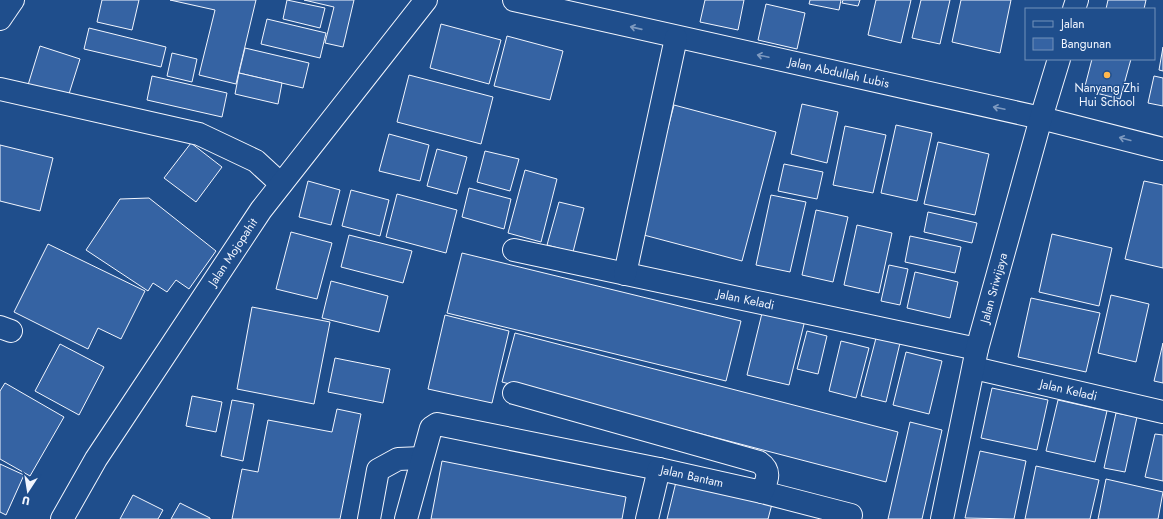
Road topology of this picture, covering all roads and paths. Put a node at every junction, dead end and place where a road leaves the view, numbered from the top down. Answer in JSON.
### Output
{"nodes":[{"id":1,"x":13,"y":0,"type":"edge"},
{"id":2,"x":426,"y":0,"type":"edge"},
{"id":3,"x":514,"y":0,"type":"edge"},
{"id":4,"x":0,"y":19,"type":"edge"},
{"id":5,"x":676,"y":38,"type":"junction"},
{"id":6,"x":1059,"y":60,"type":"edge"},
{"id":7,"x":0,"y":89,"type":"edge"},
{"id":8,"x":1041,"y":118,"type":"junction"},
{"id":9,"x":1163,"y":149,"type":"edge"},
{"id":10,"x":281,"y":184,"type":"junction"},
{"id":11,"x":514,"y":250,"type":"dead end"},
{"id":12,"x":625,"y":274,"type":"junction"},
{"id":13,"x":975,"y":358,"type":"junction"},
{"id":14,"x":514,"y":393,"type":"dead end"},
{"id":15,"x":1163,"y":412,"type":"edge"},
{"id":16,"x":422,"y":458,"type":"junction"},
{"id":17,"x":659,"y":469,"type":"junction"},
{"id":18,"x":762,"y":492,"type":"junction"},
{"id":19,"x":851,"y":515,"type":"dead end"},
{"id":20,"x":62,"y":519,"type":"edge"},
{"id":21,"x":369,"y":519,"type":"edge"},
{"id":22,"x":406,"y":519,"type":"edge"},
{"id":23,"x":647,"y":519,"type":"edge"},
{"id":24,"x":942,"y":519,"type":"edge"}],
"edges":[{"from":1,"to":4,"type":"street"},
{"from":2,"to":10,"type":"street","name":"Jalan Mojopahit"},
{"from":5,"to":3,"type":"street","name":"Jalan Abdullah Lubis","one_way":true},
{"from":8,"to":5,"type":"street","name":"Jalan Abdullah Lubis","one_way":true},
{"from":5,"to":12,"type":"street"},
{"from":6,"to":8,"type":"street","name":"Jalan Sriwijaya"},
{"from":7,"to":10,"type":"street"},
{"from":9,"to":8,"type":"street","name":"Jalan Abdullah Lubis","one_way":true},
{"from":8,"to":13,"type":"street","name":"Jalan Sriwijaya"},
{"from":10,"to":20,"type":"street","name":"Jalan Mojopahit"},
{"from":11,"to":12,"type":"street","name":"Jalan Keladi"},
{"from":12,"to":13,"type":"street","name":"Jalan Keladi"},
{"from":13,"to":15,"type":"street","name":"Jalan Keladi"},
{"from":13,"to":24,"type":"street","name":"Jalan Sriwijaya"},
{"from":14,"to":18,"type":"street"},
{"from":16,"to":17,"type":"street","name":"Jalan Bantam"},
{"from":16,"to":21,"type":"street"},
{"from":16,"to":22,"type":"street","name":"Jalan Bantam"},
{"from":17,"to":18,"type":"street","name":"Jalan Bantam"},
{"from":17,"to":23,"type":"street"},
{"from":18,"to":19,"type":"street","name":"Jalan Bantam"}]}
